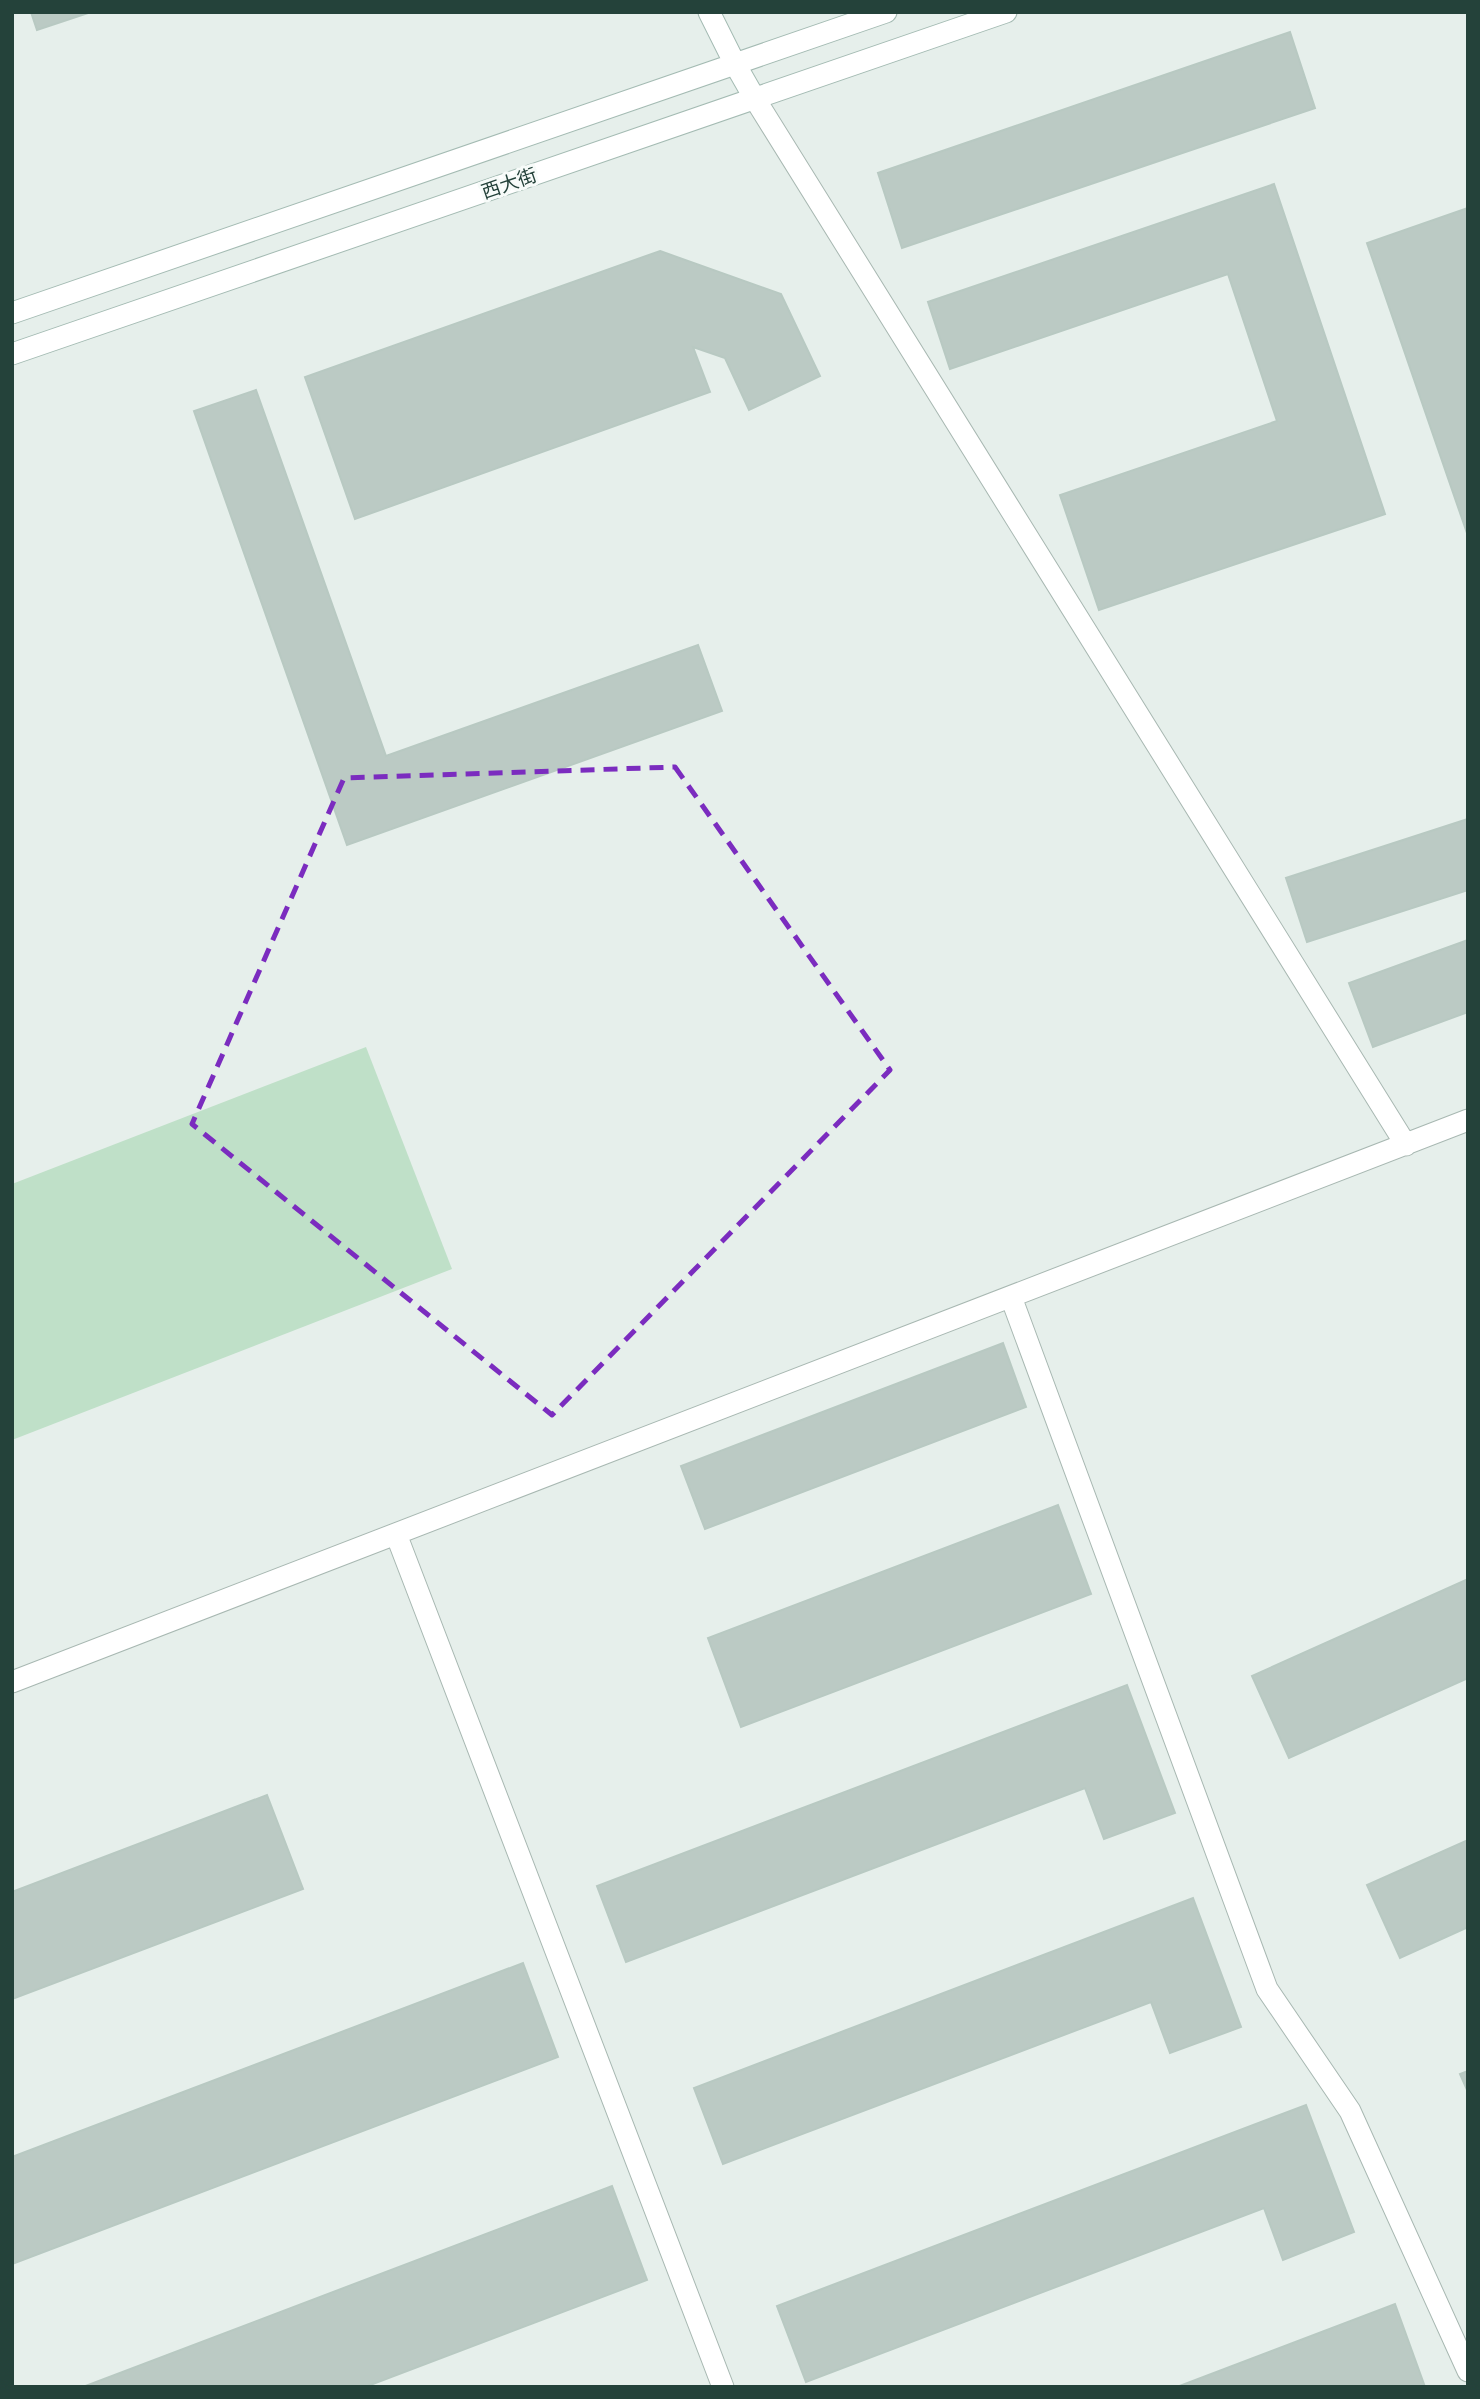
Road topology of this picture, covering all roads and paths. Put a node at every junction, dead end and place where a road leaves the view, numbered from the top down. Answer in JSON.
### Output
{"nodes":[{"id":1,"x":709,"y":12,"type":"edge"},
{"id":2,"x":886,"y":12,"type":"edge"},
{"id":3,"x":1006,"y":12,"type":"edge"},
{"id":4,"x":735,"y":64,"type":"junction"},
{"id":5,"x":755,"y":99,"type":"junction"},
{"id":6,"x":12,"y":313,"type":"edge"},
{"id":7,"x":12,"y":354,"type":"edge"},
{"id":8,"x":1468,"y":1120,"type":"edge"},
{"id":9,"x":1406,"y":1145,"type":"junction"},
{"id":10,"x":1011,"y":1297,"type":"junction"},
{"id":11,"x":396,"y":1534,"type":"junction"},
{"id":12,"x":12,"y":1682,"type":"edge"},
{"id":13,"x":1468,"y":2371,"type":"edge"},
{"id":14,"x":723,"y":2387,"type":"edge"}],
"edges":[{"from":1,"to":4,"type":"street"},
{"from":2,"to":4,"type":"street","name":"西大街"},
{"from":3,"to":5,"type":"street","name":"西大街"},
{"from":4,"to":5,"type":"street"},
{"from":4,"to":6,"type":"street","name":"西大街"},
{"from":5,"to":7,"type":"street","name":"西大街"},
{"from":5,"to":9,"type":"street"},
{"from":8,"to":9,"type":"street"},
{"from":9,"to":10,"type":"street"},
{"from":10,"to":11,"type":"street"},
{"from":10,"to":13,"type":"street"},
{"from":11,"to":12,"type":"street"},
{"from":11,"to":14,"type":"street"}]}
